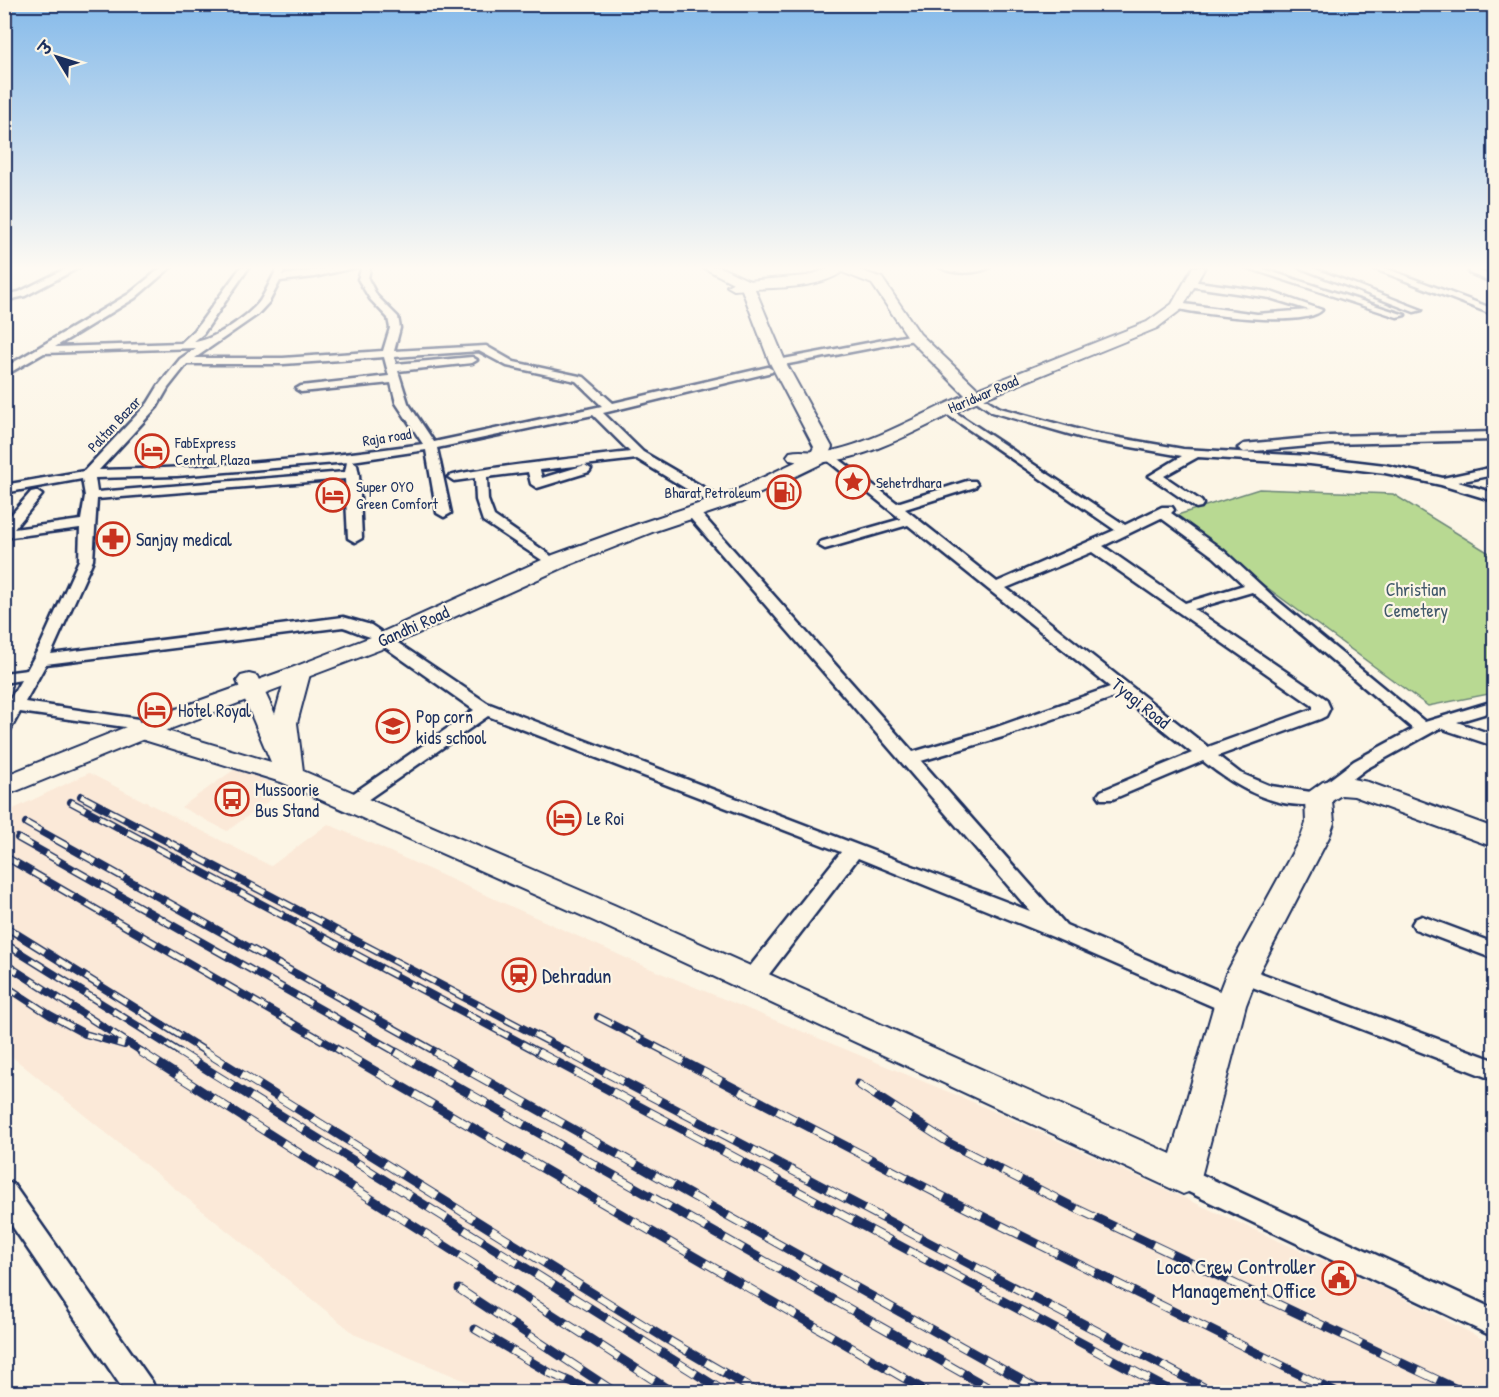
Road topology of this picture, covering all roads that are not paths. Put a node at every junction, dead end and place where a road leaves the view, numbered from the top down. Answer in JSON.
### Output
{"nodes":[{"id":1,"x":71,"y":332,"type":"edge"},
{"id":2,"x":199,"y":332,"type":"edge"},
{"id":3,"x":224,"y":332,"type":"edge"},
{"id":4,"x":394,"y":332,"type":"edge"},
{"id":5,"x":759,"y":332,"type":"edge"},
{"id":6,"x":912,"y":332,"type":"edge"},
{"id":7,"x":1134,"y":332,"type":"edge"},
{"id":8,"x":915,"y":337,"type":"junction"},
{"id":9,"x":204,"y":345,"type":"junction"},
{"id":10,"x":183,"y":346,"type":"junction"},
{"id":11,"x":36,"y":353,"type":"junction"},
{"id":12,"x":389,"y":354,"type":"junction"},
{"id":13,"x":4,"y":357,"type":"edge"},
{"id":14,"x":502,"y":358,"type":"junction"},
{"id":15,"x":184,"y":361,"type":"junction"},
{"id":16,"x":773,"y":367,"type":"junction"},
{"id":17,"x":4,"y":373,"type":"edge"},
{"id":18,"x":394,"y":374,"type":"junction"},
{"id":19,"x":301,"y":388,"type":"dead end"},
{"id":20,"x":976,"y":396,"type":"junction"},
{"id":21,"x":610,"y":407,"type":"junction"},
{"id":22,"x":946,"y":409,"type":"junction"},
{"id":23,"x":595,"y":411,"type":"junction"},
{"id":24,"x":1494,"y":436,"type":"edge"},
{"id":25,"x":431,"y":446,"type":"junction"},
{"id":26,"x":815,"y":453,"type":"junction"},
{"id":27,"x":1195,"y":454,"type":"junction"},
{"id":28,"x":639,"y":455,"type":"junction"},
{"id":29,"x":1229,"y":456,"type":"junction"},
{"id":30,"x":350,"y":458,"type":"junction"},
{"id":31,"x":1494,"y":471,"type":"edge"},
{"id":32,"x":481,"y":473,"type":"junction"},
{"id":33,"x":88,"y":474,"type":"junction"},
{"id":34,"x":353,"y":475,"type":"junction"},
{"id":35,"x":454,"y":477,"type":"dead end"},
{"id":36,"x":1444,"y":482,"type":"junction"},
{"id":37,"x":971,"y":484,"type":"dead end"},
{"id":38,"x":4,"y":489,"type":"edge"},
{"id":39,"x":36,"y":495,"type":"dead end"},
{"id":40,"x":91,"y":496,"type":"junction"},
{"id":41,"x":1494,"y":497,"type":"edge"},
{"id":42,"x":700,"y":504,"type":"junction"},
{"id":43,"x":1196,"y":504,"type":"dead end"},
{"id":44,"x":896,"y":508,"type":"junction"},
{"id":45,"x":444,"y":513,"type":"dead end"},
{"id":46,"x":911,"y":520,"type":"junction"},
{"id":47,"x":87,"y":523,"type":"junction"},
{"id":48,"x":1125,"y":531,"type":"junction"},
{"id":49,"x":4,"y":533,"type":"edge"},
{"id":50,"x":356,"y":538,"type":"dead end"},
{"id":51,"x":825,"y":545,"type":"dead end"},
{"id":52,"x":1093,"y":546,"type":"junction"},
{"id":53,"x":545,"y":558,"type":"junction"},
{"id":54,"x":997,"y":587,"type":"junction"},
{"id":55,"x":1254,"y":587,"type":"junction"},
{"id":56,"x":1183,"y":608,"type":"junction"},
{"id":57,"x":379,"y":637,"type":"junction"},
{"id":58,"x":37,"y":667,"type":"junction"},
{"id":59,"x":298,"y":674,"type":"junction"},
{"id":60,"x":4,"y":678,"type":"edge"},
{"id":61,"x":250,"y":686,"type":"junction"},
{"id":62,"x":1124,"y":688,"type":"junction"},
{"id":63,"x":16,"y":706,"type":"junction"},
{"id":64,"x":1494,"y":706,"type":"edge"},
{"id":65,"x":487,"y":709,"type":"junction"},
{"id":66,"x":4,"y":726,"type":"edge"},
{"id":67,"x":1432,"y":726,"type":"junction"},
{"id":68,"x":136,"y":727,"type":"junction"},
{"id":69,"x":1494,"y":741,"type":"edge"},
{"id":70,"x":1203,"y":755,"type":"junction"},
{"id":71,"x":909,"y":759,"type":"junction"},
{"id":72,"x":4,"y":775,"type":"edge"},
{"id":73,"x":290,"y":776,"type":"junction"},
{"id":74,"x":4,"y":787,"type":"edge"},
{"id":75,"x":1324,"y":792,"type":"junction"},
{"id":76,"x":1107,"y":795,"type":"dead end"},
{"id":77,"x":351,"y":803,"type":"junction"},
{"id":78,"x":1494,"y":838,"type":"edge"},
{"id":79,"x":853,"y":850,"type":"junction"},
{"id":80,"x":1422,"y":924,"type":"dead end"},
{"id":81,"x":1060,"y":931,"type":"junction"},
{"id":82,"x":1494,"y":951,"type":"edge"},
{"id":83,"x":1242,"y":974,"type":"junction"},
{"id":84,"x":752,"y":980,"type":"junction"},
{"id":85,"x":1230,"y":1005,"type":"junction"},
{"id":86,"x":1494,"y":1070,"type":"edge"},
{"id":87,"x":1183,"y":1177,"type":"junction"},
{"id":88,"x":4,"y":1192,"type":"edge"},
{"id":89,"x":1494,"y":1323,"type":"edge"},
{"id":90,"x":142,"y":1392,"type":"edge"}],
"edges":[{"from":1,"to":11,"type":"street"},
{"from":2,"to":10,"type":"street"},
{"from":3,"to":9,"type":"street","name":"Paltan Bazar"},
{"from":4,"to":12,"type":"street"},
{"from":5,"to":16,"type":"main road"},
{"from":6,"to":8,"type":"street"},
{"from":7,"to":20,"type":"street","name":"Haridwar Road"},
{"from":8,"to":16,"type":"street","name":"Raja road"},
{"from":8,"to":20,"type":"street"},
{"from":9,"to":10,"type":"street"},
{"from":9,"to":15,"type":"street","name":"Paltan Bazar"},
{"from":10,"to":11,"type":"street"},
{"from":11,"to":13,"type":"street"},
{"from":11,"to":17,"type":"street"},
{"from":12,"to":14,"type":"street"},
{"from":12,"to":15,"type":"street"},
{"from":12,"to":18,"type":"street"},
{"from":14,"to":18,"type":"street"},
{"from":14,"to":21,"type":"street"},
{"from":15,"to":33,"type":"street","name":"Paltan Bazar"},
{"from":16,"to":21,"type":"street","name":"Raja road"},
{"from":16,"to":26,"type":"main road"},
{"from":18,"to":19,"type":"street"},
{"from":18,"to":25,"type":"street"},
{"from":20,"to":22,"type":"street","name":"Haridwar Road"},
{"from":20,"to":27,"type":"street"},
{"from":21,"to":23,"type":"street","name":"Raja road"},
{"from":22,"to":26,"type":"street","name":"Haridwar Road"},
{"from":22,"to":48,"type":"street"},
{"from":23,"to":25,"type":"street","name":"Raja road"},
{"from":23,"to":28,"type":"street"},
{"from":24,"to":29,"type":"street"},
{"from":25,"to":30,"type":"street","name":"Raja road"},
{"from":25,"to":45,"type":"street"},
{"from":26,"to":42,"type":"main road","name":"Gandhi Road"},
{"from":26,"to":44,"type":"street","name":"Tyagi Road"},
{"from":27,"to":29,"type":"street"},
{"from":27,"to":43,"type":"street"},
{"from":28,"to":32,"type":"street"},
{"from":28,"to":42,"type":"street"},
{"from":29,"to":36,"type":"street"},
{"from":30,"to":33,"type":"street","name":"Raja road"},
{"from":30,"to":34,"type":"street"},
{"from":31,"to":36,"type":"street"},
{"from":32,"to":35,"type":"street"},
{"from":32,"to":53,"type":"street"},
{"from":33,"to":38,"type":"street","name":"Raja road"},
{"from":33,"to":40,"type":"street"},
{"from":34,"to":40,"type":"street"},
{"from":34,"to":50,"type":"street"},
{"from":36,"to":41,"type":"street"},
{"from":37,"to":44,"type":"street"},
{"from":39,"to":49,"type":"street"},
{"from":40,"to":47,"type":"street"},
{"from":42,"to":53,"type":"main road","name":"Gandhi Road"},
{"from":42,"to":57,"type":"main road","name":"Gandhi Road"},
{"from":42,"to":71,"type":"street"},
{"from":44,"to":46,"type":"street","name":"Tyagi Road"},
{"from":46,"to":51,"type":"street"},
{"from":46,"to":54,"type":"street","name":"Tyagi Road"},
{"from":47,"to":49,"type":"street"},
{"from":47,"to":58,"type":"street"},
{"from":48,"to":52,"type":"street"},
{"from":48,"to":55,"type":"street"},
{"from":52,"to":54,"type":"street"},
{"from":52,"to":56,"type":"street"},
{"from":53,"to":57,"type":"main road","name":"Gandhi Road"},
{"from":54,"to":62,"type":"street","name":"Tyagi Road"},
{"from":55,"to":56,"type":"street"},
{"from":55,"to":67,"type":"street"},
{"from":56,"to":70,"type":"street"},
{"from":57,"to":58,"type":"street"},
{"from":57,"to":59,"type":"main road","name":"Gandhi Road"},
{"from":57,"to":61,"type":"main road","name":"Gandhi Road"},
{"from":57,"to":65,"type":"street"},
{"from":58,"to":60,"type":"street"},
{"from":58,"to":63,"type":"street"},
{"from":59,"to":61,"type":"main road","name":"Gandhi Road"},
{"from":59,"to":73,"type":"street"},
{"from":61,"to":68,"type":"main road","name":"Gandhi Road"},
{"from":61,"to":73,"type":"street"},
{"from":62,"to":70,"type":"street","name":"Tyagi Road"},
{"from":62,"to":71,"type":"street"},
{"from":63,"to":66,"type":"street"},
{"from":63,"to":68,"type":"street"},
{"from":64,"to":67,"type":"street"},
{"from":65,"to":77,"type":"street"},
{"from":65,"to":79,"type":"street"},
{"from":67,"to":69,"type":"street"},
{"from":67,"to":75,"type":"street"},
{"from":68,"to":72,"type":"main road","name":"Gandhi Road"},
{"from":68,"to":73,"type":"street"},
{"from":68,"to":74,"type":"main road","name":"Gandhi Road"},
{"from":70,"to":75,"type":"street","name":"Tyagi Road"},
{"from":70,"to":76,"type":"street"},
{"from":71,"to":81,"type":"street"},
{"from":73,"to":77,"type":"street"},
{"from":75,"to":78,"type":"street","name":"Tyagi Road"},
{"from":75,"to":83,"type":"street"},
{"from":77,"to":84,"type":"street"},
{"from":79,"to":81,"type":"street"},
{"from":79,"to":84,"type":"street"},
{"from":80,"to":82,"type":"street"},
{"from":81,"to":85,"type":"street"},
{"from":83,"to":85,"type":"street"},
{"from":83,"to":86,"type":"street"},
{"from":84,"to":87,"type":"street"},
{"from":85,"to":87,"type":"street"},
{"from":87,"to":89,"type":"street"},
{"from":88,"to":90,"type":"street"}]}
